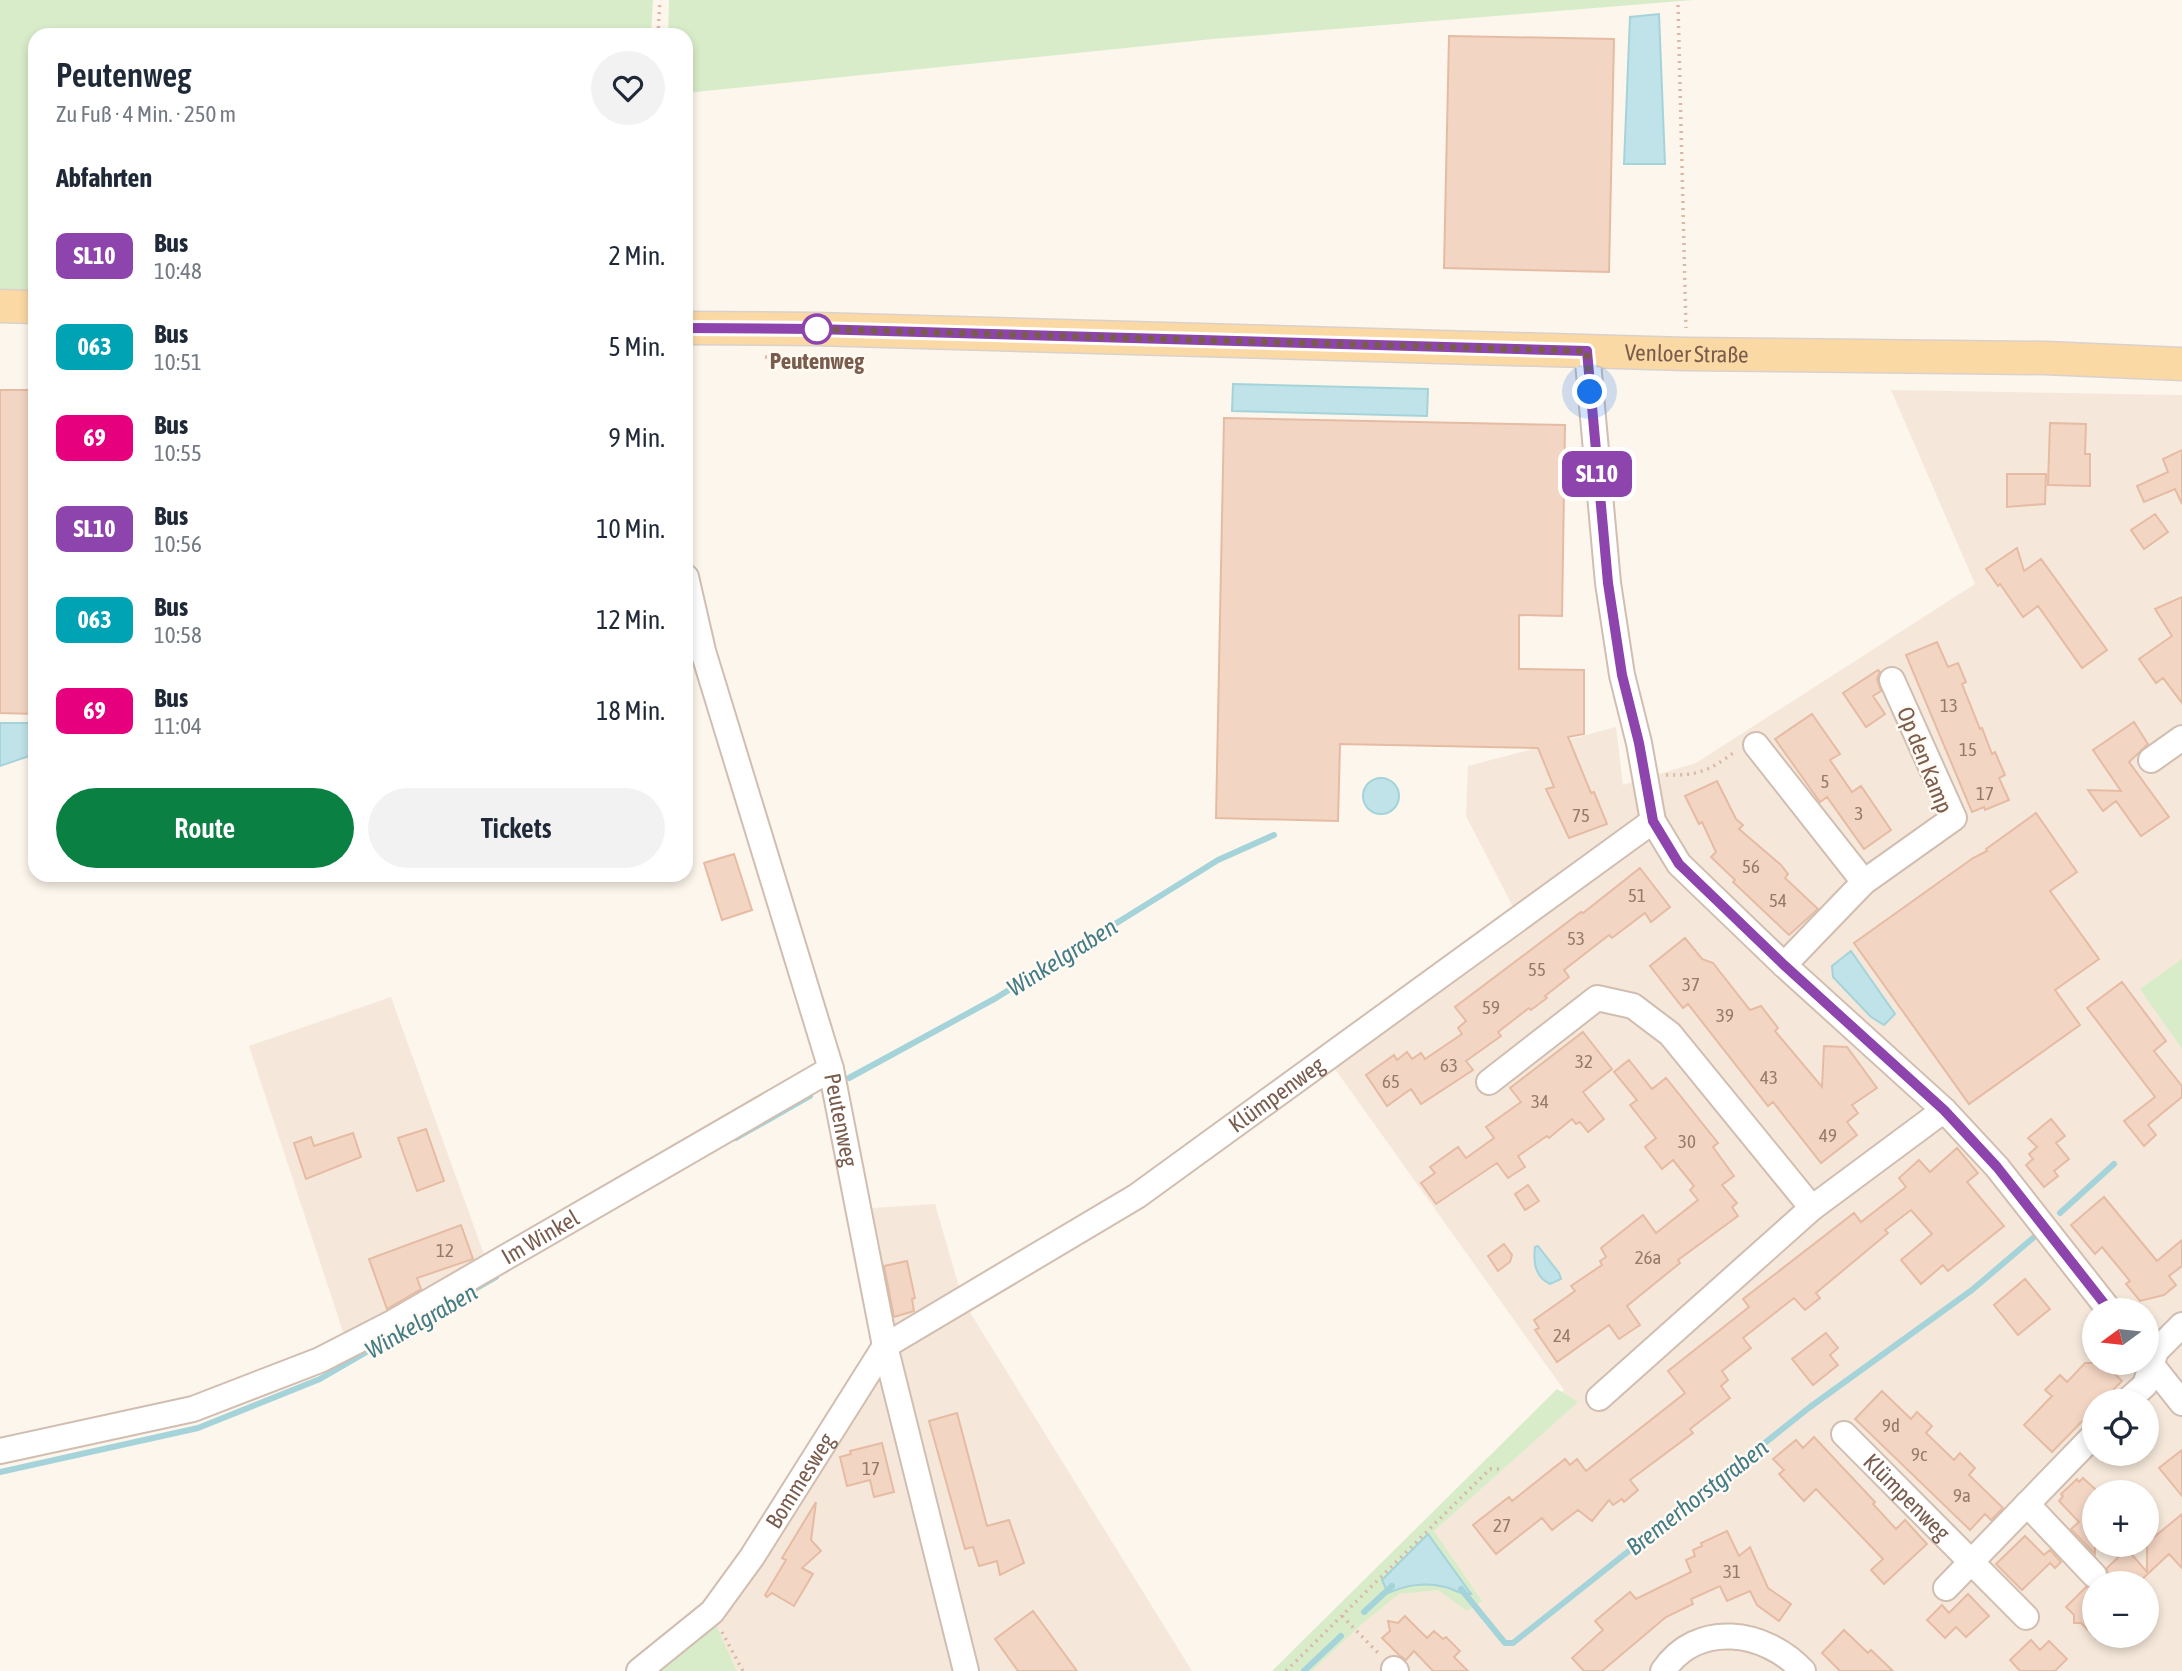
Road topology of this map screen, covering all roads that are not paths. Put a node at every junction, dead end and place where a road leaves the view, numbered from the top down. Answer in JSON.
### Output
{"nodes":[{"id":1,"x":0,"y":306,"type":"edge"},
{"id":2,"x":28,"y":307,"type":"edge"},
{"id":3,"x":693,"y":328,"type":"edge"},
{"id":4,"x":1587,"y":351,"type":"junction"},
{"id":5,"x":2182,"y":364,"type":"edge"},
{"id":6,"x":693,"y":607,"type":"edge"},
{"id":7,"x":1892,"y":680,"type":"dead end"},
{"id":8,"x":2182,"y":738,"type":"edge"},
{"id":9,"x":1756,"y":745,"type":"road end"},
{"id":10,"x":2151,"y":760,"type":"dead end"},
{"id":11,"x":1653,"y":821,"type":"junction"},
{"id":12,"x":1864,"y":882,"type":"junction"},
{"id":13,"x":1784,"y":965,"type":"junction"},
{"id":14,"x":831,"y":1069,"type":"junction"},
{"id":15,"x":1489,"y":1082,"type":"dead end"},
{"id":16,"x":1944,"y":1110,"type":"junction"},
{"id":17,"x":1812,"y":1208,"type":"junction"},
{"id":18,"x":2100,"y":1298,"type":"edge"},
{"id":19,"x":2182,"y":1325,"type":"edge"},
{"id":20,"x":885,"y":1346,"type":"junction"},
{"id":21,"x":2160,"y":1347,"type":"edge"},
{"id":22,"x":2160,"y":1375,"type":"edge"},
{"id":23,"x":1599,"y":1398,"type":"dead end"},
{"id":24,"x":2182,"y":1403,"type":"edge"},
{"id":25,"x":1844,"y":1434,"type":"dead end"},
{"id":26,"x":2082,"y":1447,"type":"edge"},
{"id":27,"x":0,"y":1451,"type":"edge"},
{"id":28,"x":2027,"y":1504,"type":"junction"},
{"id":29,"x":1972,"y":1560,"type":"junction"},
{"id":30,"x":2090,"y":1571,"type":"edge"},
{"id":31,"x":1946,"y":1588,"type":"dead end"},
{"id":32,"x":2026,"y":1617,"type":"dead end"},
{"id":33,"x":639,"y":1671,"type":"edge"},
{"id":34,"x":966,"y":1671,"type":"edge"},
{"id":35,"x":1663,"y":1671,"type":"edge"},
{"id":36,"x":1803,"y":1671,"type":"edge"}],
"edges":[{"from":1,"to":2,"type":"main road"},
{"from":3,"to":4,"type":"main road","name":"Venloer Straße"},
{"from":4,"to":5,"type":"main road","name":"Venloer Straße"},
{"from":4,"to":11,"type":"street"},
{"from":6,"to":14,"type":"street","name":"Peutenweg"},
{"from":7,"to":12,"type":"street","name":"Op den Kamp"},
{"from":8,"to":10,"type":"street"},
{"from":9,"to":12,"type":"street"},
{"from":11,"to":13,"type":"street"},
{"from":11,"to":20,"type":"street","name":"Klümpenweg"},
{"from":12,"to":13,"type":"street","name":"Op den Kamp"},
{"from":13,"to":16,"type":"street"},
{"from":14,"to":20,"type":"street","name":"Peutenweg"},
{"from":14,"to":27,"type":"street","name":"Im Winkel"},
{"from":15,"to":17,"type":"street"},
{"from":16,"to":17,"type":"street"},
{"from":16,"to":18,"type":"street"},
{"from":17,"to":23,"type":"street"},
{"from":19,"to":21,"type":"street"},
{"from":20,"to":33,"type":"street","name":"Bommesweg"},
{"from":20,"to":34,"type":"street","name":"Peutenweg"},
{"from":22,"to":24,"type":"street"},
{"from":25,"to":29,"type":"street","name":"Klümpenweg"},
{"from":26,"to":28,"type":"street","name":"Klümpenweg"},
{"from":28,"to":29,"type":"street","name":"Klümpenweg"},
{"from":28,"to":30,"type":"street"},
{"from":29,"to":31,"type":"street","name":"Klümpenweg"},
{"from":29,"to":32,"type":"street","name":"Klümpenweg"},
{"from":35,"to":36,"type":"street"}]}
